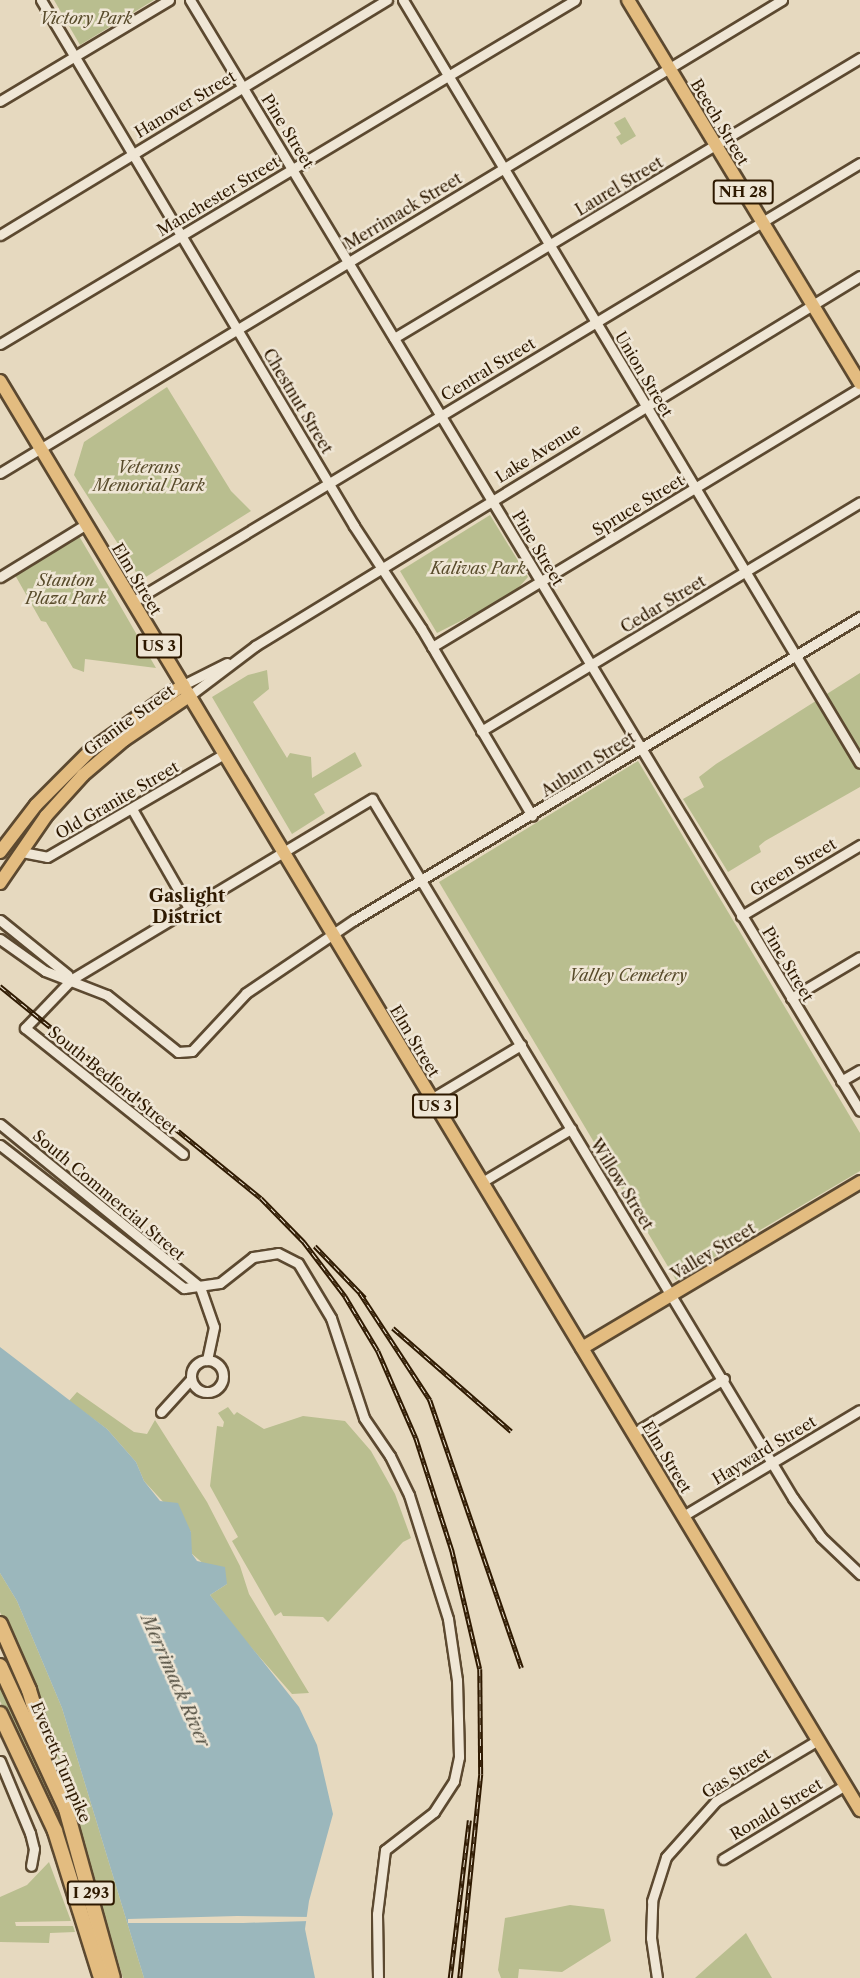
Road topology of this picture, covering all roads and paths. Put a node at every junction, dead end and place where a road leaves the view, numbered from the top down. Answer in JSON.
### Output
{"nodes":[{"id":1,"x":41,"y":0,"type":"edge"},
{"id":2,"x":169,"y":0,"type":"edge"},
{"id":3,"x":190,"y":0,"type":"edge"},
{"id":4,"x":387,"y":0,"type":"edge"},
{"id":5,"x":403,"y":0,"type":"edge"},
{"id":6,"x":575,"y":0,"type":"edge"},
{"id":7,"x":628,"y":0,"type":"edge"},
{"id":8,"x":782,"y":0,"type":"edge"},
{"id":9,"x":75,"y":56,"type":"junction"},
{"id":10,"x":860,"y":58,"type":"edge"},
{"id":11,"x":669,"y":68,"type":"junction"},
{"id":12,"x":448,"y":76,"type":"junction"},
{"id":13,"x":243,"y":87,"type":"junction"},
{"id":14,"x":0,"y":100,"type":"edge"},
{"id":15,"x":716,"y":146,"type":"junction"},
{"id":16,"x":133,"y":153,"type":"junction"},
{"id":17,"x":860,"y":163,"type":"edge"},
{"id":18,"x":293,"y":168,"type":"junction"},
{"id":19,"x":503,"y":168,"type":"junction"},
{"id":20,"x":761,"y":222,"type":"junction"},
{"id":21,"x":0,"y":235,"type":"edge"},
{"id":22,"x":182,"y":236,"type":"junction"},
{"id":23,"x":549,"y":245,"type":"junction"},
{"id":24,"x":348,"y":262,"type":"junction"},
{"id":25,"x":860,"y":276,"type":"edge"},
{"id":26,"x":813,"y":305,"type":"junction"},
{"id":27,"x":595,"y":321,"type":"junction"},
{"id":28,"x":238,"y":330,"type":"junction"},
{"id":29,"x":394,"y":338,"type":"junction"},
{"id":30,"x":0,"y":344,"type":"edge"},
{"id":31,"x":0,"y":381,"type":"edge"},
{"id":32,"x":860,"y":383,"type":"edge"},
{"id":33,"x":860,"y":388,"type":"edge"},
{"id":34,"x":645,"y":405,"type":"junction"},
{"id":35,"x":439,"y":416,"type":"junction"},
{"id":36,"x":40,"y":449,"type":"junction"},
{"id":37,"x":0,"y":473,"type":"edge"},
{"id":38,"x":328,"y":482,"type":"junction"},
{"id":39,"x":695,"y":488,"type":"junction"},
{"id":40,"x":492,"y":500,"type":"junction"},
{"id":41,"x":860,"y":502,"type":"edge"},
{"id":42,"x":85,"y":525,"type":"junction"},
{"id":43,"x":382,"y":567,"type":"junction"},
{"id":44,"x":745,"y":571,"type":"junction"},
{"id":45,"x":0,"y":577,"type":"edge"},
{"id":46,"x":542,"y":583,"type":"junction"},
{"id":47,"x":132,"y":602,"type":"junction"},
{"id":48,"x":860,"y":617,"type":"edge"},
{"id":49,"x":432,"y":647,"type":"junction"},
{"id":50,"x":795,"y":656,"type":"junction"},
{"id":51,"x":592,"y":665,"type":"junction"},
{"id":52,"x":186,"y":691,"type":"junction"},
{"id":53,"x":481,"y":731,"type":"junction"},
{"id":54,"x":642,"y":748,"type":"junction"},
{"id":55,"x":224,"y":754,"type":"junction"},
{"id":56,"x":860,"y":762,"type":"edge"},
{"id":57,"x":132,"y":809,"type":"junction"},
{"id":58,"x":532,"y":816,"type":"junction"},
{"id":59,"x":860,"y":844,"type":"edge"},
{"id":60,"x":0,"y":852,"type":"edge"},
{"id":61,"x":22,"y":852,"type":"junction"},
{"id":62,"x":282,"y":852,"type":"junction"},
{"id":63,"x":423,"y":880,"type":"junction"},
{"id":64,"x":0,"y":883,"type":"edge"},
{"id":65,"x":189,"y":908,"type":"junction"},
{"id":66,"x":741,"y":916,"type":"junction"},
{"id":67,"x":0,"y":920,"type":"edge"},
{"id":68,"x":332,"y":937,"type":"junction"},
{"id":69,"x":0,"y":939,"type":"edge"},
{"id":70,"x":860,"y":957,"type":"edge"},
{"id":71,"x":72,"y":979,"type":"junction"},
{"id":72,"x":791,"y":998,"type":"junction"},
{"id":73,"x":521,"y":1046,"type":"junction"},
{"id":74,"x":860,"y":1070,"type":"edge"},
{"id":75,"x":842,"y":1081,"type":"junction"},
{"id":76,"x":431,"y":1099,"type":"junction"},
{"id":77,"x":860,"y":1111,"type":"edge"},
{"id":78,"x":0,"y":1124,"type":"edge"},
{"id":79,"x":571,"y":1129,"type":"junction"},
{"id":80,"x":0,"y":1146,"type":"edge"},
{"id":81,"x":183,"y":1154,"type":"dead end"},
{"id":82,"x":482,"y":1182,"type":"junction"},
{"id":83,"x":860,"y":1182,"type":"edge"},
{"id":84,"x":200,"y":1287,"type":"junction"},
{"id":85,"x":672,"y":1295,"type":"junction"},
{"id":86,"x":582,"y":1348,"type":"junction"},
{"id":87,"x":207,"y":1360,"type":"junction"},
{"id":88,"x":191,"y":1379,"type":"junction"},
{"id":89,"x":724,"y":1379,"type":"junction"},
{"id":90,"x":860,"y":1410,"type":"edge"},
{"id":91,"x":161,"y":1412,"type":"dead end"},
{"id":92,"x":634,"y":1433,"type":"junction"},
{"id":93,"x":772,"y":1462,"type":"junction"},
{"id":94,"x":683,"y":1516,"type":"junction"},
{"id":95,"x":860,"y":1574,"type":"edge"},
{"id":96,"x":0,"y":1624,"type":"edge"},
{"id":97,"x":0,"y":1666,"type":"edge"},
{"id":98,"x":0,"y":1714,"type":"edge"},
{"id":99,"x":0,"y":1731,"type":"edge"},
{"id":100,"x":818,"y":1740,"type":"junction"},
{"id":101,"x":0,"y":1761,"type":"edge"},
{"id":102,"x":845,"y":1785,"type":"junction"},
{"id":103,"x":66,"y":1809,"type":"junction"},
{"id":104,"x":860,"y":1810,"type":"edge"},
{"id":105,"x":55,"y":1831,"type":"junction"},
{"id":106,"x":723,"y":1859,"type":"dead end"},
{"id":107,"x":31,"y":1866,"type":"dead end"},
{"id":108,"x":101,"y":1978,"type":"edge"},
{"id":109,"x":113,"y":1978,"type":"edge"},
{"id":110,"x":378,"y":1978,"type":"edge"},
{"id":111,"x":657,"y":1978,"type":"edge"}],
"edges":[{"from":1,"to":9,"type":"street","name":"Chestnut Street"},
{"from":2,"to":9,"type":"street"},
{"from":3,"to":13,"type":"street","name":"Pine Street"},
{"from":4,"to":13,"type":"street","name":"Hanover Street"},
{"from":5,"to":12,"type":"street","name":"Union Street"},
{"from":6,"to":12,"type":"street","name":"Manchester Street"},
{"from":7,"to":11,"type":"main road","name":"Beech Street","number":"NH 28"},
{"from":8,"to":11,"type":"street","name":"Merrimack Street"},
{"from":9,"to":14,"type":"street"},
{"from":9,"to":16,"type":"street","name":"Chestnut Street"},
{"from":10,"to":15,"type":"street","name":"Laurel Street"},
{"from":11,"to":15,"type":"main road","name":"Beech Street","number":"NH 28"},
{"from":11,"to":19,"type":"street","name":"Merrimack Street"},
{"from":12,"to":18,"type":"street","name":"Manchester Street"},
{"from":12,"to":19,"type":"street","name":"Union Street"},
{"from":13,"to":16,"type":"street","name":"Hanover Street"},
{"from":13,"to":18,"type":"street","name":"Pine Street"},
{"from":15,"to":20,"type":"main road","name":"Beech Street","number":"NH 28"},
{"from":15,"to":23,"type":"street","name":"Laurel Street"},
{"from":16,"to":21,"type":"street","name":"Hanover Street"},
{"from":16,"to":22,"type":"street","name":"Chestnut Street"},
{"from":17,"to":20,"type":"street","name":"Central Street"},
{"from":18,"to":22,"type":"street","name":"Manchester Street"},
{"from":18,"to":24,"type":"street","name":"Pine Street"},
{"from":19,"to":23,"type":"street","name":"Union Street"},
{"from":19,"to":24,"type":"street","name":"Merrimack Street"},
{"from":20,"to":26,"type":"main road","name":"Beech Street","number":"NH 28"},
{"from":20,"to":27,"type":"street","name":"Central Street"},
{"from":22,"to":28,"type":"street","name":"Chestnut Street"},
{"from":22,"to":30,"type":"street","name":"Manchester Street"},
{"from":23,"to":27,"type":"street","name":"Union Street"},
{"from":23,"to":29,"type":"street","name":"Laurel Street"},
{"from":24,"to":28,"type":"street","name":"Merrimack Street"},
{"from":24,"to":29,"type":"street","name":"Pine Street"},
{"from":25,"to":26,"type":"street","name":"Lake Avenue"},
{"from":26,"to":32,"type":"main road","name":"Beech Street","number":"NH 28"},
{"from":26,"to":34,"type":"street","name":"Lake Avenue"},
{"from":27,"to":34,"type":"street","name":"Union Street"},
{"from":27,"to":35,"type":"street","name":"Central Street"},
{"from":28,"to":36,"type":"street","name":"Merrimack Street"},
{"from":28,"to":38,"type":"street","name":"Chestnut Street"},
{"from":29,"to":35,"type":"street","name":"Pine Street"},
{"from":31,"to":36,"type":"main road","name":"Elm Street","number":"US 3"},
{"from":33,"to":39,"type":"street","name":"Spruce Street"},
{"from":34,"to":39,"type":"street","name":"Union Street"},
{"from":34,"to":40,"type":"street","name":"Lake Avenue"},
{"from":35,"to":38,"type":"street","name":"Central Street"},
{"from":35,"to":40,"type":"street","name":"Pine Street"},
{"from":36,"to":37,"type":"street","name":"Merrimack Street"},
{"from":36,"to":42,"type":"main road","name":"Elm Street","number":"US 3"},
{"from":38,"to":43,"type":"street","name":"Chestnut Street"},
{"from":38,"to":47,"type":"street","name":"Central Street"},
{"from":39,"to":44,"type":"street","name":"Union Street"},
{"from":39,"to":46,"type":"street","name":"Spruce Street"},
{"from":40,"to":43,"type":"street","name":"Lake Avenue"},
{"from":40,"to":46,"type":"street","name":"Pine Street"},
{"from":41,"to":44,"type":"street","name":"Cedar Street"},
{"from":42,"to":45,"type":"street"},
{"from":42,"to":47,"type":"main road","name":"Elm Street","number":"US 3"},
{"from":43,"to":49,"type":"street","name":"Chestnut Street"},
{"from":43,"to":52,"type":"street","name":"Lake Avenue"},
{"from":44,"to":50,"type":"street","name":"Union Street"},
{"from":44,"to":51,"type":"street","name":"Cedar Street"},
{"from":46,"to":49,"type":"street","name":"Spruce Street"},
{"from":46,"to":51,"type":"street","name":"Pine Street"},
{"from":47,"to":52,"type":"main road","name":"Elm Street","number":"US 3"},
{"from":48,"to":50,"type":"street","name":"Auburn Street"},
{"from":49,"to":53,"type":"street","name":"Chestnut Street"},
{"from":50,"to":54,"type":"street","name":"Auburn Street"},
{"from":50,"to":56,"type":"street","name":"Union Street"},
{"from":51,"to":53,"type":"street","name":"Cedar Street"},
{"from":51,"to":54,"type":"street","name":"Pine Street"},
{"from":52,"to":55,"type":"main road","name":"Elm Street","number":"US 3"},
{"from":52,"to":60,"type":"main road","name":"Granite Street"},
{"from":52,"to":61,"type":"main road","name":"Granite Street"},
{"from":53,"to":58,"type":"street","name":"Chestnut Street"},
{"from":54,"to":58,"type":"street","name":"Auburn Street"},
{"from":54,"to":66,"type":"street","name":"Pine Street"},
{"from":55,"to":57,"type":"street","name":"Old Granite Street"},
{"from":55,"to":62,"type":"main road","name":"Elm Street","number":"US 3"},
{"from":57,"to":61,"type":"street","name":"Old Granite Street"},
{"from":57,"to":65,"type":"street"},
{"from":58,"to":63,"type":"street","name":"Auburn Street"},
{"from":59,"to":66,"type":"street","name":"Green Street"},
{"from":61,"to":64,"type":"main road","name":"Granite Street"},
{"from":62,"to":63,"type":"street","name":"Willow Street"},
{"from":62,"to":65,"type":"street"},
{"from":62,"to":68,"type":"main road","name":"Elm Street","number":"US 3"},
{"from":63,"to":68,"type":"street","name":"Auburn Street"},
{"from":63,"to":73,"type":"street","name":"Willow Street"},
{"from":65,"to":71,"type":"street"},
{"from":66,"to":72,"type":"street","name":"Pine Street"},
{"from":67,"to":71,"type":"street"},
{"from":68,"to":71,"type":"street","name":"Auburn Street"},
{"from":68,"to":76,"type":"main road","name":"Elm Street","number":"US 3"},
{"from":69,"to":71,"type":"street"},
{"from":70,"to":72,"type":"street"},
{"from":71,"to":81,"type":"street","name":"South Bedford Street"},
{"from":72,"to":75,"type":"street","name":"Pine Street"},
{"from":73,"to":76,"type":"street"},
{"from":73,"to":79,"type":"street","name":"Willow Street"},
{"from":74,"to":75,"type":"street"},
{"from":75,"to":77,"type":"street","name":"Pine Street"},
{"from":76,"to":82,"type":"main road","name":"Elm Street","number":"US 3"},
{"from":78,"to":84,"type":"street","name":"South Commercial Street"},
{"from":79,"to":82,"type":"street"},
{"from":79,"to":85,"type":"street","name":"Willow Street"},
{"from":80,"to":84,"type":"street","name":"South Commercial Street"},
{"from":82,"to":86,"type":"main road","name":"Elm Street","number":"US 3"},
{"from":83,"to":85,"type":"main road","name":"Valley Street"},
{"from":84,"to":87,"type":"street"},
{"from":84,"to":110,"type":"street"},
{"from":85,"to":86,"type":"main road","name":"Valley Street"},
{"from":85,"to":89,"type":"street","name":"Willow Street"},
{"from":86,"to":92,"type":"main road","name":"Elm Street","number":"US 3"},
{"from":87,"to":88,"type":"street"},
{"from":87,"to":88,"type":"street"},
{"from":88,"to":91,"type":"street"},
{"from":89,"to":92,"type":"street"},
{"from":89,"to":93,"type":"street","name":"Willow Street"},
{"from":90,"to":93,"type":"street","name":"Hayward Street"},
{"from":92,"to":94,"type":"main road","name":"Elm Street","number":"US 3"},
{"from":93,"to":94,"type":"street","name":"Hayward Street"},
{"from":93,"to":95,"type":"street","name":"Willow Street"},
{"from":94,"to":100,"type":"main road","name":"Elm Street","number":"US 3"},
{"from":96,"to":103,"type":"highway"},
{"from":97,"to":103,"type":"highway","name":"Everett Turnpike","number":"I 293"},
{"from":98,"to":105,"type":"highway","name":"Everett Turnpike","number":"I 293"},
{"from":99,"to":105,"type":"highway"},
{"from":100,"to":102,"type":"main road","name":"Elm Street","number":"US 3"},
{"from":100,"to":111,"type":"street","name":"Gas Street"},
{"from":101,"to":107,"type":"street"},
{"from":102,"to":104,"type":"main road","name":"Elm Street","number":"US 3"},
{"from":102,"to":106,"type":"street","name":"Ronald Street"},
{"from":103,"to":109,"type":"highway","name":"Everett Turnpike","number":"I 293"},
{"from":105,"to":108,"type":"highway","name":"Everett Turnpike","number":"I 293"}]}
